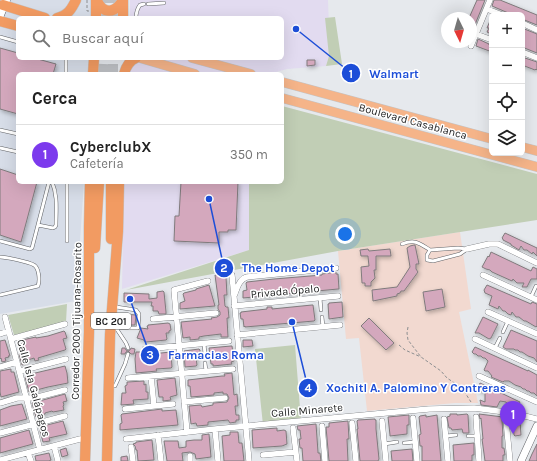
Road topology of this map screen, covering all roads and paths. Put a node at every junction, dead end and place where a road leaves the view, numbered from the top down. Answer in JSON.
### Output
{"nodes":[{"id":1,"x":76,"y":0,"type":"edge"},
{"id":2,"x":97,"y":0,"type":"edge"},
{"id":3,"x":123,"y":0,"type":"edge"},
{"id":4,"x":490,"y":0,"type":"edge"},
{"id":5,"x":164,"y":2,"type":"dead end"},
{"id":6,"x":2,"y":6,"type":"edge"},
{"id":7,"x":487,"y":9,"type":"junction"},
{"id":8,"x":494,"y":12,"type":"edge"},
{"id":9,"x":38,"y":16,"type":"edge"},
{"id":10,"x":64,"y":16,"type":"edge"},
{"id":11,"x":96,"y":16,"type":"edge"},
{"id":12,"x":123,"y":16,"type":"edge"},
{"id":13,"x":136,"y":16,"type":"edge"},
{"id":14,"x":0,"y":21,"type":"edge"},
{"id":15,"x":525,"y":24,"type":"edge"},
{"id":16,"x":16,"y":25,"type":"edge"},
{"id":17,"x":537,"y":30,"type":"edge"},
{"id":18,"x":477,"y":32,"type":"edge"},
{"id":19,"x":477,"y":34,"type":"edge"},
{"id":20,"x":0,"y":37,"type":"edge"},
{"id":21,"x":489,"y":39,"type":"edge"},
{"id":22,"x":16,"y":41,"type":"edge"},
{"id":23,"x":525,"y":53,"type":"edge"},
{"id":24,"x":537,"y":58,"type":"edge"},
{"id":25,"x":66,"y":60,"type":"edge"},
{"id":26,"x":90,"y":60,"type":"edge"},
{"id":27,"x":94,"y":60,"type":"edge"},
{"id":28,"x":123,"y":60,"type":"edge"},
{"id":29,"x":132,"y":60,"type":"edge"},
{"id":30,"x":147,"y":60,"type":"edge"},
{"id":31,"x":199,"y":60,"type":"edge"},
{"id":32,"x":66,"y":72,"type":"edge"},
{"id":33,"x":94,"y":72,"type":"edge"},
{"id":34,"x":123,"y":72,"type":"edge"},
{"id":35,"x":124,"y":72,"type":"edge"},
{"id":36,"x":188,"y":72,"type":"edge"},
{"id":37,"x":244,"y":72,"type":"edge"},
{"id":38,"x":284,"y":83,"type":"edge"},
{"id":39,"x":284,"y":99,"type":"edge"},
{"id":40,"x":0,"y":130,"type":"edge"},
{"id":41,"x":16,"y":134,"type":"edge"},
{"id":42,"x":489,"y":137,"type":"edge"},
{"id":43,"x":0,"y":148,"type":"edge"},
{"id":44,"x":525,"y":148,"type":"edge"},
{"id":45,"x":537,"y":151,"type":"edge"},
{"id":46,"x":16,"y":152,"type":"edge"},
{"id":47,"x":537,"y":167,"type":"edge"},
{"id":48,"x":48,"y":184,"type":"edge"},
{"id":49,"x":53,"y":184,"type":"edge"},
{"id":50,"x":67,"y":184,"type":"edge"},
{"id":51,"x":90,"y":184,"type":"edge"},
{"id":52,"x":99,"y":184,"type":"edge"},
{"id":53,"x":111,"y":184,"type":"edge"},
{"id":54,"x":119,"y":184,"type":"edge"},
{"id":55,"x":38,"y":225,"type":"junction"},
{"id":56,"x":88,"y":227,"type":"junction"},
{"id":57,"x":118,"y":231,"type":"junction"},
{"id":58,"x":0,"y":241,"type":"edge"},
{"id":59,"x":67,"y":241,"type":"dead end"},
{"id":60,"x":402,"y":244,"type":"dead end"},
{"id":61,"x":467,"y":249,"type":"junction"},
{"id":62,"x":430,"y":250,"type":"junction"},
{"id":63,"x":0,"y":257,"type":"edge"},
{"id":64,"x":537,"y":263,"type":"edge"},
{"id":65,"x":336,"y":268,"type":"dead end"},
{"id":66,"x":232,"y":275,"type":"dead end"},
{"id":67,"x":483,"y":275,"type":"dead end"},
{"id":68,"x":208,"y":281,"type":"dead end"},
{"id":69,"x":536,"y":286,"type":"edge"},
{"id":70,"x":0,"y":295,"type":"edge"},
{"id":71,"x":233,"y":296,"type":"junction"},
{"id":72,"x":338,"y":296,"type":"dead end"},
{"id":73,"x":531,"y":297,"type":"junction"},
{"id":74,"x":320,"y":298,"type":"junction"},
{"id":75,"x":537,"y":300,"type":"edge"},
{"id":76,"x":234,"y":306,"type":"junction"},
{"id":77,"x":116,"y":307,"type":"junction"},
{"id":78,"x":321,"y":310,"type":"dead end"},
{"id":79,"x":216,"y":312,"type":"dead end"},
{"id":80,"x":488,"y":312,"type":"dead end"},
{"id":81,"x":5,"y":317,"type":"dead end"},
{"id":82,"x":176,"y":317,"type":"junction"},
{"id":83,"x":322,"y":317,"type":"dead end"},
{"id":84,"x":153,"y":319,"type":"dead end"},
{"id":85,"x":508,"y":321,"type":"junction"},
{"id":86,"x":65,"y":324,"type":"dead end"},
{"id":87,"x":340,"y":325,"type":"dead end"},
{"id":88,"x":323,"y":327,"type":"junction"},
{"id":89,"x":408,"y":327,"type":"dead end"},
{"id":90,"x":9,"y":331,"type":"junction"},
{"id":91,"x":89,"y":332,"type":"junction"},
{"id":92,"x":113,"y":332,"type":"junction"},
{"id":93,"x":503,"y":332,"type":"dead end"},
{"id":94,"x":0,"y":334,"type":"edge"},
{"id":95,"x":537,"y":334,"type":"edge"},
{"id":96,"x":237,"y":335,"type":"junction"},
{"id":97,"x":500,"y":338,"type":"dead end"},
{"id":98,"x":11,"y":339,"type":"junction"},
{"id":99,"x":475,"y":339,"type":"dead end"},
{"id":100,"x":229,"y":341,"type":"dead end"},
{"id":101,"x":204,"y":343,"type":"junction"},
{"id":102,"x":399,"y":345,"type":"dead end"},
{"id":103,"x":179,"y":346,"type":"junction"},
{"id":104,"x":128,"y":348,"type":"dead end"},
{"id":105,"x":496,"y":348,"type":"junction"},
{"id":106,"x":145,"y":349,"type":"dead end"},
{"id":107,"x":128,"y":354,"type":"dead end"},
{"id":108,"x":205,"y":355,"type":"dead end"},
{"id":109,"x":422,"y":357,"type":"junction"},
{"id":110,"x":66,"y":359,"type":"dead end"},
{"id":111,"x":17,"y":362,"type":"junction"},
{"id":112,"x":206,"y":363,"type":"dead end"},
{"id":113,"x":0,"y":367,"type":"edge"},
{"id":114,"x":232,"y":368,"type":"dead end"},
{"id":115,"x":537,"y":368,"type":"edge"},
{"id":116,"x":206,"y":371,"type":"junction"},
{"id":117,"x":20,"y":372,"type":"junction"},
{"id":118,"x":181,"y":373,"type":"junction"},
{"id":119,"x":151,"y":376,"type":"junction"},
{"id":120,"x":479,"y":376,"type":"dead end"},
{"id":121,"x":128,"y":378,"type":"dead end"},
{"id":122,"x":116,"y":386,"type":"junction"},
{"id":123,"x":64,"y":390,"type":"dead end"},
{"id":124,"x":26,"y":398,"type":"junction"},
{"id":125,"x":225,"y":398,"type":"dead end"},
{"id":126,"x":184,"y":402,"type":"junction"},
{"id":127,"x":537,"y":402,"type":"edge"},
{"id":128,"x":0,"y":403,"type":"edge"},
{"id":129,"x":173,"y":404,"type":"dead end"},
{"id":130,"x":154,"y":406,"type":"junction"},
{"id":131,"x":474,"y":408,"type":"junction"},
{"id":132,"x":125,"y":409,"type":"dead end"},
{"id":133,"x":65,"y":416,"type":"dead end"},
{"id":134,"x":476,"y":417,"type":"dead end"},
{"id":135,"x":413,"y":418,"type":"dead end"},
{"id":136,"x":444,"y":419,"type":"dead end"},
{"id":137,"x":537,"y":419,"type":"edge"},
{"id":138,"x":506,"y":420,"type":"dead end"},
{"id":139,"x":382,"y":421,"type":"dead end"},
{"id":140,"x":352,"y":423,"type":"dead end"},
{"id":141,"x":34,"y":424,"type":"junction"},
{"id":142,"x":245,"y":426,"type":"junction"},
{"id":143,"x":322,"y":426,"type":"dead end"},
{"id":144,"x":537,"y":426,"type":"edge"},
{"id":145,"x":293,"y":428,"type":"dead end"},
{"id":146,"x":215,"y":429,"type":"junction"},
{"id":147,"x":186,"y":432,"type":"junction"},
{"id":148,"x":0,"y":433,"type":"edge"},
{"id":149,"x":158,"y":435,"type":"junction"},
{"id":150,"x":446,"y":436,"type":"junction"},
{"id":151,"x":456,"y":436,"type":"dead end"},
{"id":152,"x":468,"y":436,"type":"dead end"},
{"id":153,"x":478,"y":436,"type":"junction"},
{"id":154,"x":80,"y":439,"type":"junction"},
{"id":155,"x":126,"y":439,"type":"dead end"},
{"id":156,"x":397,"y":442,"type":"dead end"},
{"id":157,"x":415,"y":442,"type":"junction"},
{"id":158,"x":404,"y":443,"type":"dead end"},
{"id":159,"x":384,"y":444,"type":"junction"},
{"id":160,"x":54,"y":446,"type":"junction"},
{"id":161,"x":131,"y":447,"type":"dead end"},
{"id":162,"x":107,"y":448,"type":"junction"},
{"id":163,"x":40,"y":450,"type":"junction"},
{"id":164,"x":296,"y":452,"type":"junction"},
{"id":165,"x":28,"y":453,"type":"junction"},
{"id":166,"x":263,"y":455,"type":"dead end"},
{"id":167,"x":0,"y":460,"type":"edge"},
{"id":168,"x":31,"y":461,"type":"edge"},
{"id":169,"x":58,"y":461,"type":"edge"},
{"id":170,"x":79,"y":461,"type":"edge"},
{"id":171,"x":85,"y":461,"type":"edge"},
{"id":172,"x":107,"y":461,"type":"edge"},
{"id":173,"x":133,"y":461,"type":"edge"},
{"id":174,"x":161,"y":461,"type":"edge"},
{"id":175,"x":218,"y":461,"type":"edge"},
{"id":176,"x":249,"y":461,"type":"edge"},
{"id":177,"x":296,"y":461,"type":"edge"},
{"id":178,"x":326,"y":461,"type":"edge"},
{"id":179,"x":356,"y":461,"type":"edge"},
{"id":180,"x":386,"y":461,"type":"edge"},
{"id":181,"x":417,"y":461,"type":"edge"},
{"id":182,"x":448,"y":461,"type":"edge"},
{"id":183,"x":479,"y":461,"type":"edge"},
{"id":184,"x":510,"y":461,"type":"edge"},
{"id":185,"x":521,"y":461,"type":"edge"}],
"edges":[{"from":1,"to":10,"type":"highway"},
{"from":2,"to":3,"type":"highway"},
{"from":2,"to":11,"type":"highway"},
{"from":3,"to":12,"type":"highway"},
{"from":4,"to":7,"type":"street"},
{"from":5,"to":13,"type":"lane"},
{"from":6,"to":9,"type":"highway"},
{"from":7,"to":8,"type":"street"},
{"from":7,"to":18,"type":"street"},
{"from":14,"to":16,"type":"highway"},
{"from":15,"to":17,"type":"street"},
{"from":19,"to":21,"type":"street"},
{"from":20,"to":22,"type":"lane"},
{"from":23,"to":24,"type":"street"},
{"from":25,"to":32,"type":"lane"},
{"from":26,"to":33,"type":"highway"},
{"from":27,"to":33,"type":"highway"},
{"from":28,"to":34,"type":"highway"},
{"from":29,"to":35,"type":"highway"},
{"from":30,"to":36,"type":"main road"},
{"from":31,"to":37,"type":"main road"},
{"from":38,"to":42,"type":"main road","name":"Boulevard Casablanca"},
{"from":39,"to":47,"type":"main road","name":"Boulevard Casablanca"},
{"from":40,"to":41,"type":"lane"},
{"from":43,"to":46,"type":"lane"},
{"from":44,"to":45,"type":"main road"},
{"from":48,"to":55,"type":"lane"},
{"from":49,"to":55,"type":"lane"},
{"from":50,"to":59,"type":"lane"},
{"from":51,"to":56,"type":"highway","name":"Corredor 2000 Tijuana-Rosarito","number":"BC 201"},
{"from":52,"to":91,"type":"highway"},
{"from":53,"to":92,"type":"highway"},
{"from":54,"to":57,"type":"highway","number":"BC 201"},
{"from":55,"to":58,"type":"lane"},
{"from":56,"to":91,"type":"highway","name":"Corredor 2000 Tijuana-Rosarito","number":"BC 201"},
{"from":56,"to":154,"type":"highway"},
{"from":57,"to":77,"type":"highway"},
{"from":57,"to":92,"type":"highway","number":"BC 201"},
{"from":60,"to":62,"type":"lane"},
{"from":61,"to":62,"type":"lane"},
{"from":61,"to":62,"type":"lane"},
{"from":61,"to":64,"type":"street"},
{"from":63,"to":70,"type":"lane"},
{"from":65,"to":71,"type":"street","name":"Privada Ópalo"},
{"from":66,"to":71,"type":"street"},
{"from":67,"to":73,"type":"street"},
{"from":68,"to":82,"type":"street"},
{"from":69,"to":73,"type":"lane"},
{"from":71,"to":76,"type":"street"},
{"from":72,"to":74,"type":"street","name":"Privada Ópalo"},
{"from":73,"to":75,"type":"street"},
{"from":74,"to":76,"type":"street","name":"Privada Ópalo"},
{"from":74,"to":78,"type":"lane"},
{"from":76,"to":96,"type":"street"},
{"from":77,"to":92,"type":"highway"},
{"from":77,"to":92,"type":"lane"},
{"from":79,"to":82,"type":"street"},
{"from":80,"to":85,"type":"street"},
{"from":81,"to":90,"type":"street","name":"Calle Isla Galápagos"},
{"from":82,"to":84,"type":"street"},
{"from":82,"to":103,"type":"street"},
{"from":83,"to":88,"type":"lane"},
{"from":85,"to":93,"type":"lane"},
{"from":85,"to":95,"type":"street"},
{"from":86,"to":98,"type":"street"},
{"from":87,"to":88,"type":"street"},
{"from":88,"to":96,"type":"street"},
{"from":89,"to":109,"type":"path"},
{"from":90,"to":94,"type":"street"},
{"from":90,"to":98,"type":"street","name":"Calle Isla Galápagos"},
{"from":91,"to":171,"type":"highway","name":"Corredor 2000 Tijuana-Rosarito","number":"BC 201"},
{"from":92,"to":104,"type":"lane"},
{"from":92,"to":122,"type":"highway"},
{"from":92,"to":162,"type":"highway","number":"BC 201"},
{"from":96,"to":142,"type":"street"},
{"from":97,"to":105,"type":"lane"},
{"from":98,"to":111,"type":"street","name":"Calle Isla Galápagos"},
{"from":99,"to":105,"type":"street"},
{"from":100,"to":101,"type":"street"},
{"from":101,"to":103,"type":"street"},
{"from":101,"to":108,"type":"lane"},
{"from":102,"to":109,"type":"path"},
{"from":103,"to":106,"type":"street"},
{"from":103,"to":118,"type":"street"},
{"from":105,"to":115,"type":"street"},
{"from":107,"to":122,"type":"lane"},
{"from":109,"to":131,"type":"path"},
{"from":110,"to":117,"type":"street"},
{"from":111,"to":113,"type":"street"},
{"from":111,"to":117,"type":"street","name":"Calle Isla Galápagos"},
{"from":112,"to":116,"type":"lane"},
{"from":114,"to":116,"type":"street"},
{"from":116,"to":118,"type":"street"},
{"from":117,"to":124,"type":"street","name":"Calle Isla Galápagos"},
{"from":118,"to":119,"type":"street"},
{"from":118,"to":126,"type":"street"},
{"from":119,"to":121,"type":"street"},
{"from":119,"to":130,"type":"street"},
{"from":120,"to":127,"type":"street"},
{"from":122,"to":162,"type":"highway"},
{"from":123,"to":124,"type":"street"},
{"from":124,"to":128,"type":"street"},
{"from":124,"to":141,"type":"street","name":"Calle Isla Galápagos"},
{"from":125,"to":126,"type":"street"},
{"from":126,"to":147,"type":"street"},
{"from":129,"to":130,"type":"street"},
{"from":130,"to":132,"type":"street"},
{"from":131,"to":137,"type":"street","name":"Calle Minarete"},
{"from":131,"to":142,"type":"street","name":"Calle Minarete"},
{"from":133,"to":141,"type":"street"},
{"from":134,"to":153,"type":"street"},
{"from":135,"to":157,"type":"street"},
{"from":136,"to":150,"type":"street"},
{"from":138,"to":184,"type":"street"},
{"from":139,"to":159,"type":"street"},
{"from":140,"to":179,"type":"street"},
{"from":141,"to":148,"type":"street"},
{"from":141,"to":163,"type":"street","name":"Calle Isla Galápagos"},
{"from":142,"to":146,"type":"street","name":"Calle Minarete"},
{"from":142,"to":176,"type":"street"},
{"from":143,"to":178,"type":"street"},
{"from":144,"to":185,"type":"street"},
{"from":145,"to":164,"type":"street"},
{"from":146,"to":147,"type":"street","name":"Calle Minarete"},
{"from":146,"to":175,"type":"street"},
{"from":147,"to":149,"type":"street","name":"Calle Minarete"},
{"from":149,"to":155,"type":"street","name":"Calle Minarete"},
{"from":149,"to":174,"type":"street"},
{"from":150,"to":151,"type":"lane"},
{"from":150,"to":182,"type":"street"},
{"from":152,"to":153,"type":"lane"},
{"from":153,"to":183,"type":"street"},
{"from":154,"to":160,"type":"street"},
{"from":154,"to":170,"type":"highway"},
{"from":156,"to":159,"type":"lane"},
{"from":157,"to":158,"type":"lane"},
{"from":157,"to":181,"type":"street"},
{"from":159,"to":180,"type":"street"},
{"from":160,"to":163,"type":"street"},
{"from":160,"to":169,"type":"street"},
{"from":161,"to":173,"type":"street"},
{"from":162,"to":172,"type":"highway","number":"BC 201"},
{"from":163,"to":165,"type":"street"},
{"from":164,"to":166,"type":"street"},
{"from":164,"to":177,"type":"street"},
{"from":165,"to":167,"type":"street"},
{"from":165,"to":168,"type":"street"}]}
